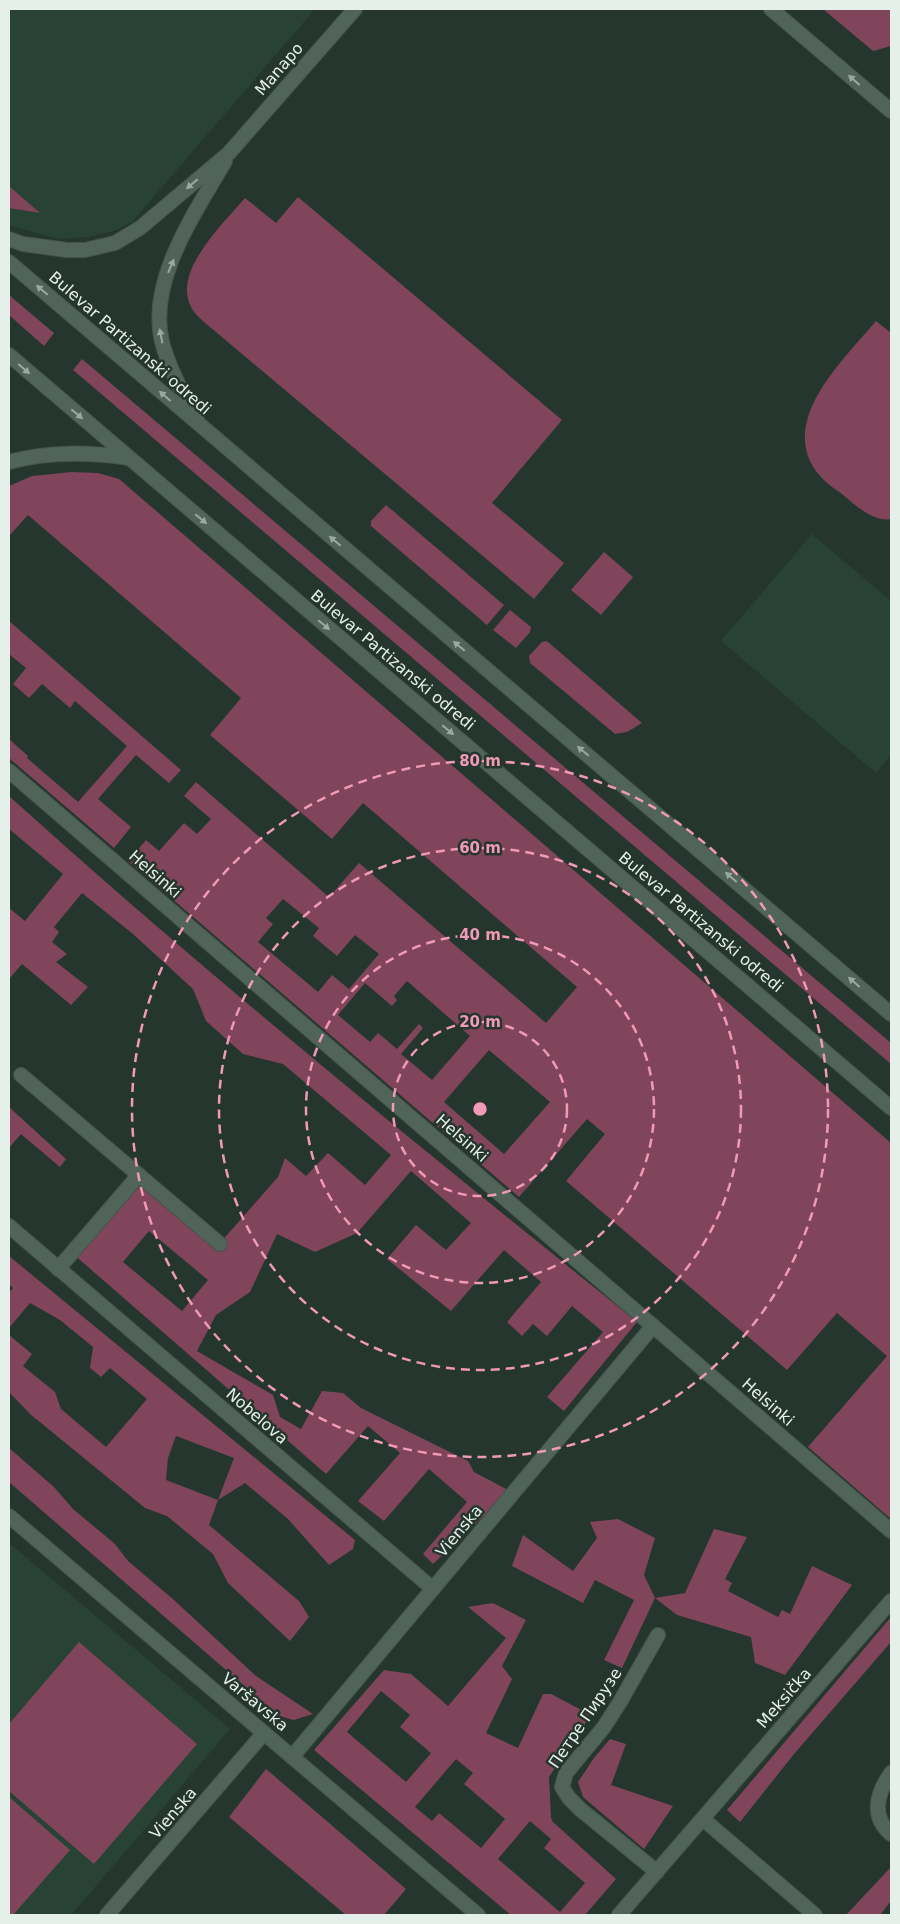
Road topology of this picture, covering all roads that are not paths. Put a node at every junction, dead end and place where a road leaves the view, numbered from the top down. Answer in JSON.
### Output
{"nodes":[{"id":1,"x":354,"y":9,"type":"edge"},
{"id":2,"x":771,"y":9,"type":"edge"},
{"id":3,"x":891,"y":111,"type":"edge"},
{"id":4,"x":229,"y":152,"type":"junction"},
{"id":5,"x":9,"y":239,"type":"edge"},
{"id":6,"x":9,"y":262,"type":"edge"},
{"id":7,"x":9,"y":355,"type":"edge"},
{"id":8,"x":202,"y":428,"type":"junction"},
{"id":9,"x":129,"y":458,"type":"junction"},
{"id":10,"x":9,"y":462,"type":"edge"},
{"id":11,"x":9,"y":771,"type":"edge"},
{"id":12,"x":891,"y":1014,"type":"edge"},
{"id":13,"x":21,"y":1075,"type":"dead end"},
{"id":14,"x":891,"y":1108,"type":"edge"},
{"id":15,"x":140,"y":1175,"type":"junction"},
{"id":16,"x":9,"y":1226,"type":"edge"},
{"id":17,"x":220,"y":1244,"type":"dead end"},
{"id":18,"x":58,"y":1269,"type":"junction"},
{"id":19,"x":653,"y":1326,"type":"junction"},
{"id":20,"x":9,"y":1516,"type":"edge"},
{"id":21,"x":891,"y":1531,"type":"edge"},
{"id":22,"x":433,"y":1589,"type":"junction"},
{"id":23,"x":891,"y":1601,"type":"edge"},
{"id":24,"x":658,"y":1635,"type":"dead end"},
{"id":25,"x":264,"y":1733,"type":"junction"},
{"id":26,"x":292,"y":1757,"type":"junction"},
{"id":27,"x":891,"y":1773,"type":"edge"},
{"id":28,"x":703,"y":1819,"type":"junction"},
{"id":29,"x":891,"y":1834,"type":"edge"},
{"id":30,"x":657,"y":1872,"type":"junction"},
{"id":31,"x":108,"y":1915,"type":"edge"},
{"id":32,"x":478,"y":1915,"type":"edge"},
{"id":33,"x":619,"y":1915,"type":"edge"},
{"id":34,"x":815,"y":1915,"type":"edge"}],
"edges":[{"from":1,"to":4,"type":"street","name":"Manapo"},
{"from":3,"to":2,"type":"street","one_way":true},
{"from":4,"to":5,"type":"street","name":"Manapo","one_way":true},
{"from":8,"to":4,"type":"street","one_way":true},
{"from":8,"to":6,"type":"street","name":"Bulevar Partizanski odredi","one_way":true},
{"from":7,"to":9,"type":"street","name":"Bulevar Partizanski odredi","one_way":true},
{"from":12,"to":8,"type":"street","name":"Bulevar Partizanski odredi","one_way":true},
{"from":9,"to":10,"type":"street"},
{"from":9,"to":14,"type":"street","name":"Bulevar Partizanski odredi","one_way":true},
{"from":11,"to":19,"type":"street","name":"Helsinki"},
{"from":13,"to":15,"type":"street"},
{"from":15,"to":17,"type":"street"},
{"from":15,"to":18,"type":"street"},
{"from":16,"to":18,"type":"street","name":"Nobelova"},
{"from":18,"to":22,"type":"street","name":"Nobelova"},
{"from":19,"to":21,"type":"street","name":"Helsinki"},
{"from":19,"to":22,"type":"street","name":"Vienska"},
{"from":20,"to":25,"type":"street","name":"Varšavska"},
{"from":22,"to":26,"type":"street","name":"Vienska"},
{"from":23,"to":28,"type":"street","name":"Meksička"},
{"from":24,"to":30,"type":"street","name":"Петре Пирузе"},
{"from":25,"to":26,"type":"street","name":"Varšavska"},
{"from":25,"to":31,"type":"street","name":"Vienska"},
{"from":26,"to":32,"type":"street","name":"Varšavska"},
{"from":27,"to":29,"type":"street"},
{"from":28,"to":30,"type":"street","name":"Meksička"},
{"from":28,"to":34,"type":"street"},
{"from":30,"to":33,"type":"street","name":"Meksička"}]}
